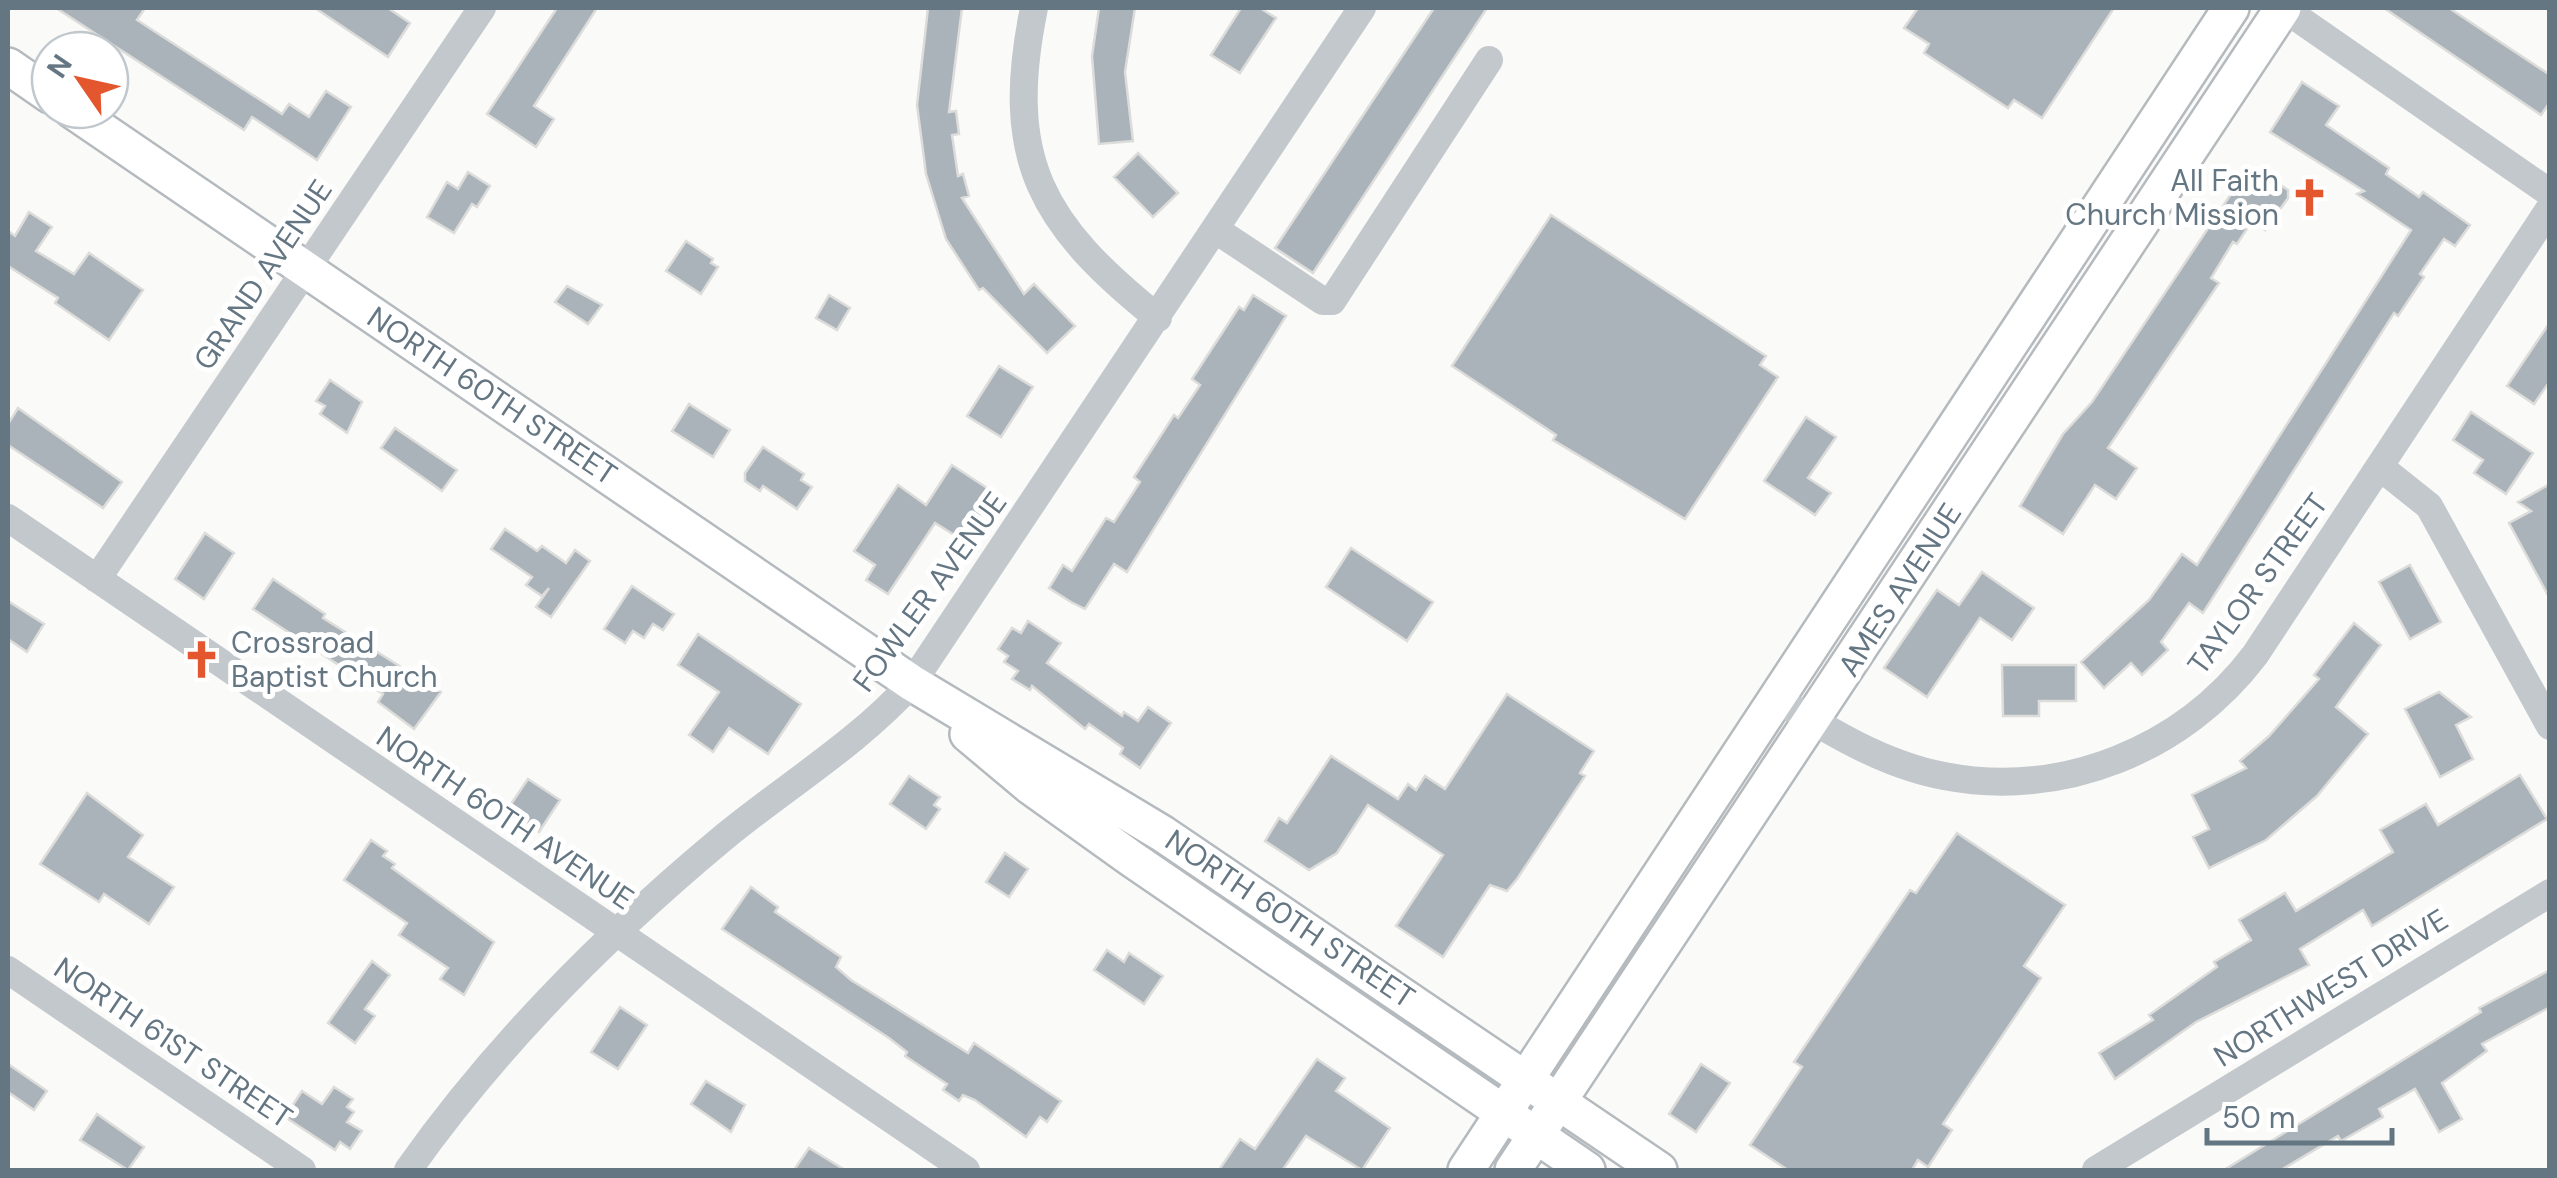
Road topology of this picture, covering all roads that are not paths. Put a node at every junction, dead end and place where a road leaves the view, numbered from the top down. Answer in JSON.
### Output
{"nodes":[{"id":1,"x":482,"y":8,"type":"edge"},
{"id":2,"x":1034,"y":8,"type":"edge"},
{"id":3,"x":1362,"y":8,"type":"edge"},
{"id":4,"x":2231,"y":8,"type":"edge"},
{"id":5,"x":2283,"y":8,"type":"edge"},
{"id":6,"x":1489,"y":60,"type":"dead end"},
{"id":7,"x":8,"y":66,"type":"edge"},
{"id":8,"x":30,"y":81,"type":"edge"},
{"id":9,"x":101,"y":130,"type":"edge"},
{"id":10,"x":2550,"y":193,"type":"edge"},
{"id":11,"x":2550,"y":208,"type":"edge"},
{"id":12,"x":1216,"y":230,"type":"junction"},
{"id":13,"x":305,"y":269,"type":"junction"},
{"id":14,"x":1158,"y":318,"type":"junction"},
{"id":15,"x":2380,"y":467,"type":"junction"},
{"id":16,"x":8,"y":518,"type":"edge"},
{"id":17,"x":98,"y":579,"type":"junction"},
{"id":18,"x":912,"y":683,"type":"junction"},
{"id":19,"x":1777,"y":700,"type":"junction"},
{"id":20,"x":1814,"y":722,"type":"junction"},
{"id":21,"x":2550,"y":726,"type":"edge"},
{"id":22,"x":2550,"y":892,"type":"edge"},
{"id":23,"x":615,"y":932,"type":"junction"},
{"id":24,"x":8,"y":970,"type":"edge"},
{"id":25,"x":1527,"y":1080,"type":"junction"},
{"id":26,"x":1559,"y":1102,"type":"junction"},
{"id":27,"x":1504,"y":1114,"type":"junction"},
{"id":28,"x":1537,"y":1135,"type":"junction"},
{"id":29,"x":302,"y":1170,"type":"edge"},
{"id":30,"x":408,"y":1170,"type":"edge"},
{"id":31,"x":966,"y":1170,"type":"edge"},
{"id":32,"x":1466,"y":1170,"type":"edge"},
{"id":33,"x":1514,"y":1170,"type":"edge"},
{"id":34,"x":1588,"y":1170,"type":"edge"},
{"id":35,"x":1659,"y":1170,"type":"edge"},
{"id":36,"x":2096,"y":1170,"type":"edge"}],
"edges":[{"from":1,"to":13,"type":"street","name":"GRAND AVENUE"},
{"from":2,"to":14,"type":"street"},
{"from":3,"to":12,"type":"street","name":"FOWLER AVENUE"},
{"from":4,"to":19,"type":"main road","name":"AMES AVENUE"},
{"from":5,"to":10,"type":"street"},
{"from":5,"to":20,"type":"main road","name":"AMES AVENUE"},
{"from":6,"to":12,"type":"street"},
{"from":7,"to":8,"type":"main road"},
{"from":9,"to":13,"type":"main road","name":"NORTH 60TH STREET"},
{"from":11,"to":15,"type":"street","name":"TAYLOR STREET"},
{"from":12,"to":14,"type":"street","name":"FOWLER AVENUE"},
{"from":13,"to":17,"type":"street","name":"GRAND AVENUE"},
{"from":13,"to":18,"type":"main road","name":"NORTH 60TH STREET"},
{"from":14,"to":18,"type":"street","name":"FOWLER AVENUE"},
{"from":15,"to":20,"type":"street","name":"TAYLOR STREET"},
{"from":15,"to":21,"type":"street"},
{"from":16,"to":17,"type":"street","name":"NORTH 60TH AVENUE"},
{"from":17,"to":23,"type":"street","name":"NORTH 60TH AVENUE"},
{"from":18,"to":23,"type":"street","name":"FOWLER AVENUE"},
{"from":18,"to":25,"type":"main road","name":"NORTH 60TH STREET"},
{"from":18,"to":27,"type":"main road","name":"NORTH 60TH STREET"},
{"from":19,"to":20,"type":"street","name":"TAYLOR STREET"},
{"from":19,"to":25,"type":"main road","name":"AMES AVENUE"},
{"from":20,"to":26,"type":"main road","name":"AMES AVENUE"},
{"from":22,"to":36,"type":"street","name":"NORTHWEST DRIVE"},
{"from":23,"to":30,"type":"street","name":"FOWLER AVENUE"},
{"from":23,"to":31,"type":"street","name":"NORTH 60TH AVENUE"},
{"from":24,"to":29,"type":"street","name":"NORTH 61ST STREET"},
{"from":25,"to":26,"type":"main road","name":"NORTH 60TH STREET"},
{"from":25,"to":27,"type":"main road","name":"AMES AVENUE"},
{"from":26,"to":28,"type":"main road","name":"AMES AVENUE"},
{"from":26,"to":35,"type":"main road","name":"NORTH 60TH STREET"},
{"from":27,"to":28,"type":"main road","name":"NORTH 60TH STREET"},
{"from":27,"to":32,"type":"main road","name":"AMES AVENUE"},
{"from":28,"to":33,"type":"main road","name":"AMES AVENUE"},
{"from":28,"to":34,"type":"main road","name":"NORTH 60TH STREET"}]}
